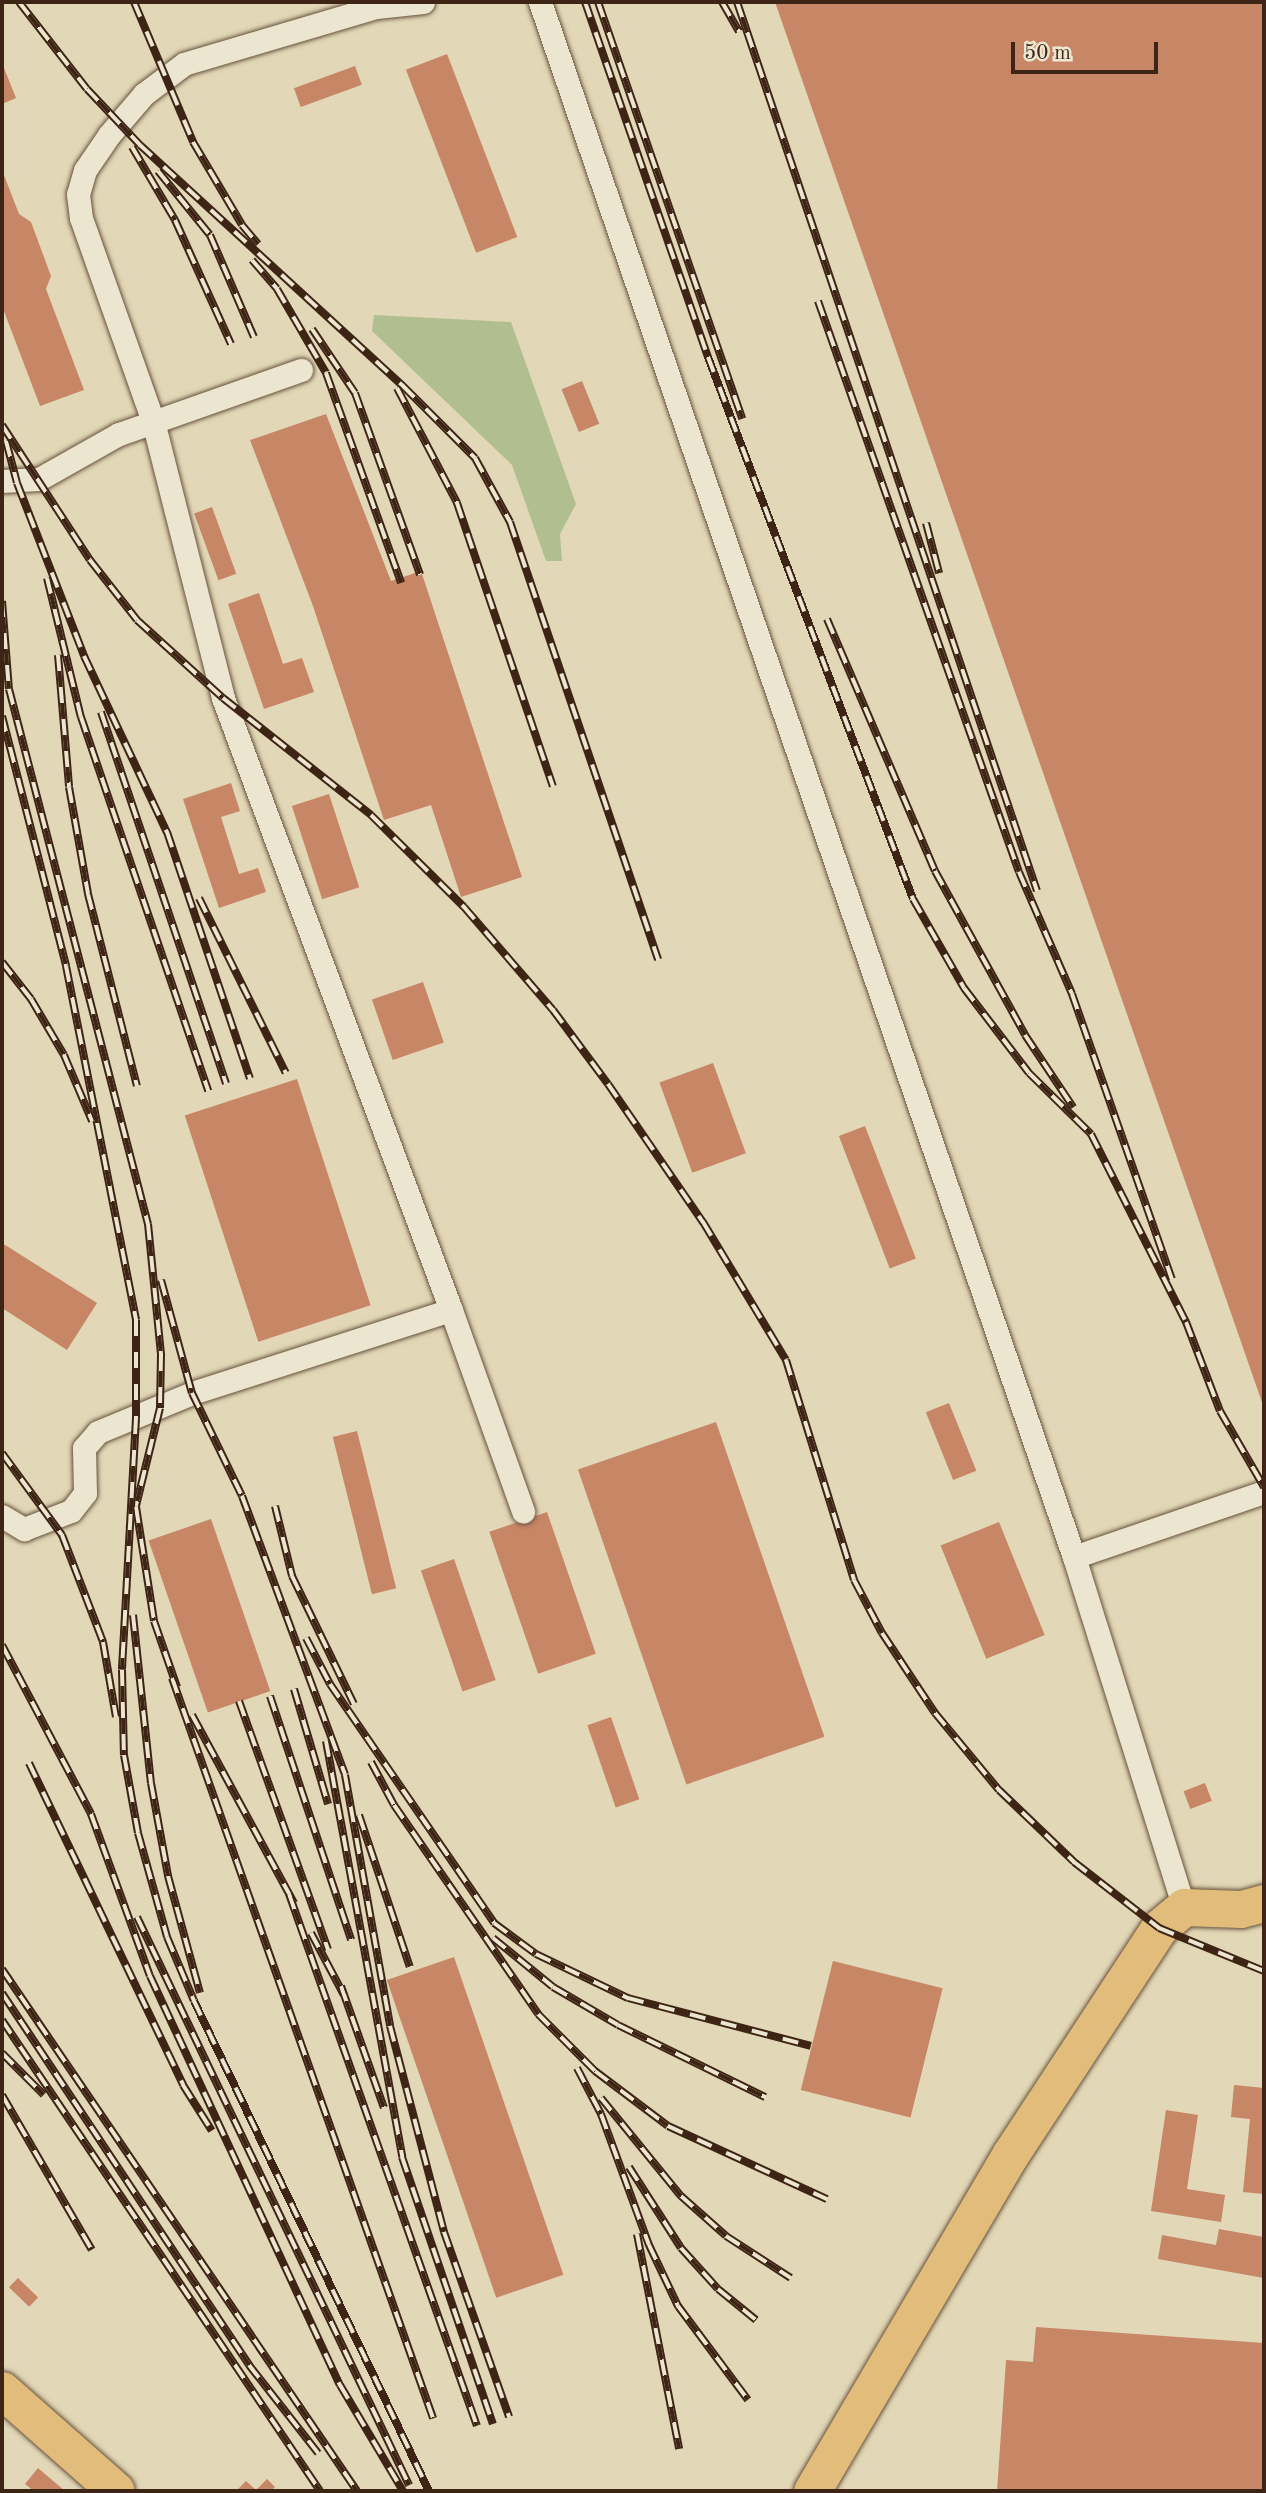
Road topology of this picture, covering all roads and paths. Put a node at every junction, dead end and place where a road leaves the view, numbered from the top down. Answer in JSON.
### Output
{"nodes":[{"id":1,"x":423,"y":2,"type":"edge"},
{"id":2,"x":540,"y":2,"type":"edge"},
{"id":3,"x":301,"y":370,"type":"dead end"},
{"id":4,"x":153,"y":421,"type":"junction"},
{"id":5,"x":2,"y":481,"type":"edge"},
{"id":6,"x":451,"y":1310,"type":"junction"},
{"id":7,"x":1264,"y":1492,"type":"edge"},
{"id":8,"x":523,"y":1511,"type":"dead end"},
{"id":9,"x":2,"y":1516,"type":"edge"},
{"id":10,"x":1074,"y":1557,"type":"junction"},
{"id":11,"x":1264,"y":1903,"type":"edge"},
{"id":12,"x":1184,"y":1907,"type":"junction"},
{"id":13,"x":2,"y":2390,"type":"edge"},
{"id":14,"x":116,"y":2491,"type":"edge"},
{"id":15,"x":812,"y":2491,"type":"edge"}],
"edges":[{"from":1,"to":4,"type":"street"},
{"from":2,"to":10,"type":"street"},
{"from":3,"to":4,"type":"street"},
{"from":4,"to":5,"type":"street"},
{"from":4,"to":6,"type":"street"},
{"from":6,"to":8,"type":"street"},
{"from":6,"to":9,"type":"street"},
{"from":7,"to":10,"type":"street"},
{"from":10,"to":12,"type":"street"},
{"from":11,"to":12,"type":"main road"},
{"from":12,"to":15,"type":"main road"},
{"from":13,"to":14,"type":"main road"}]}
